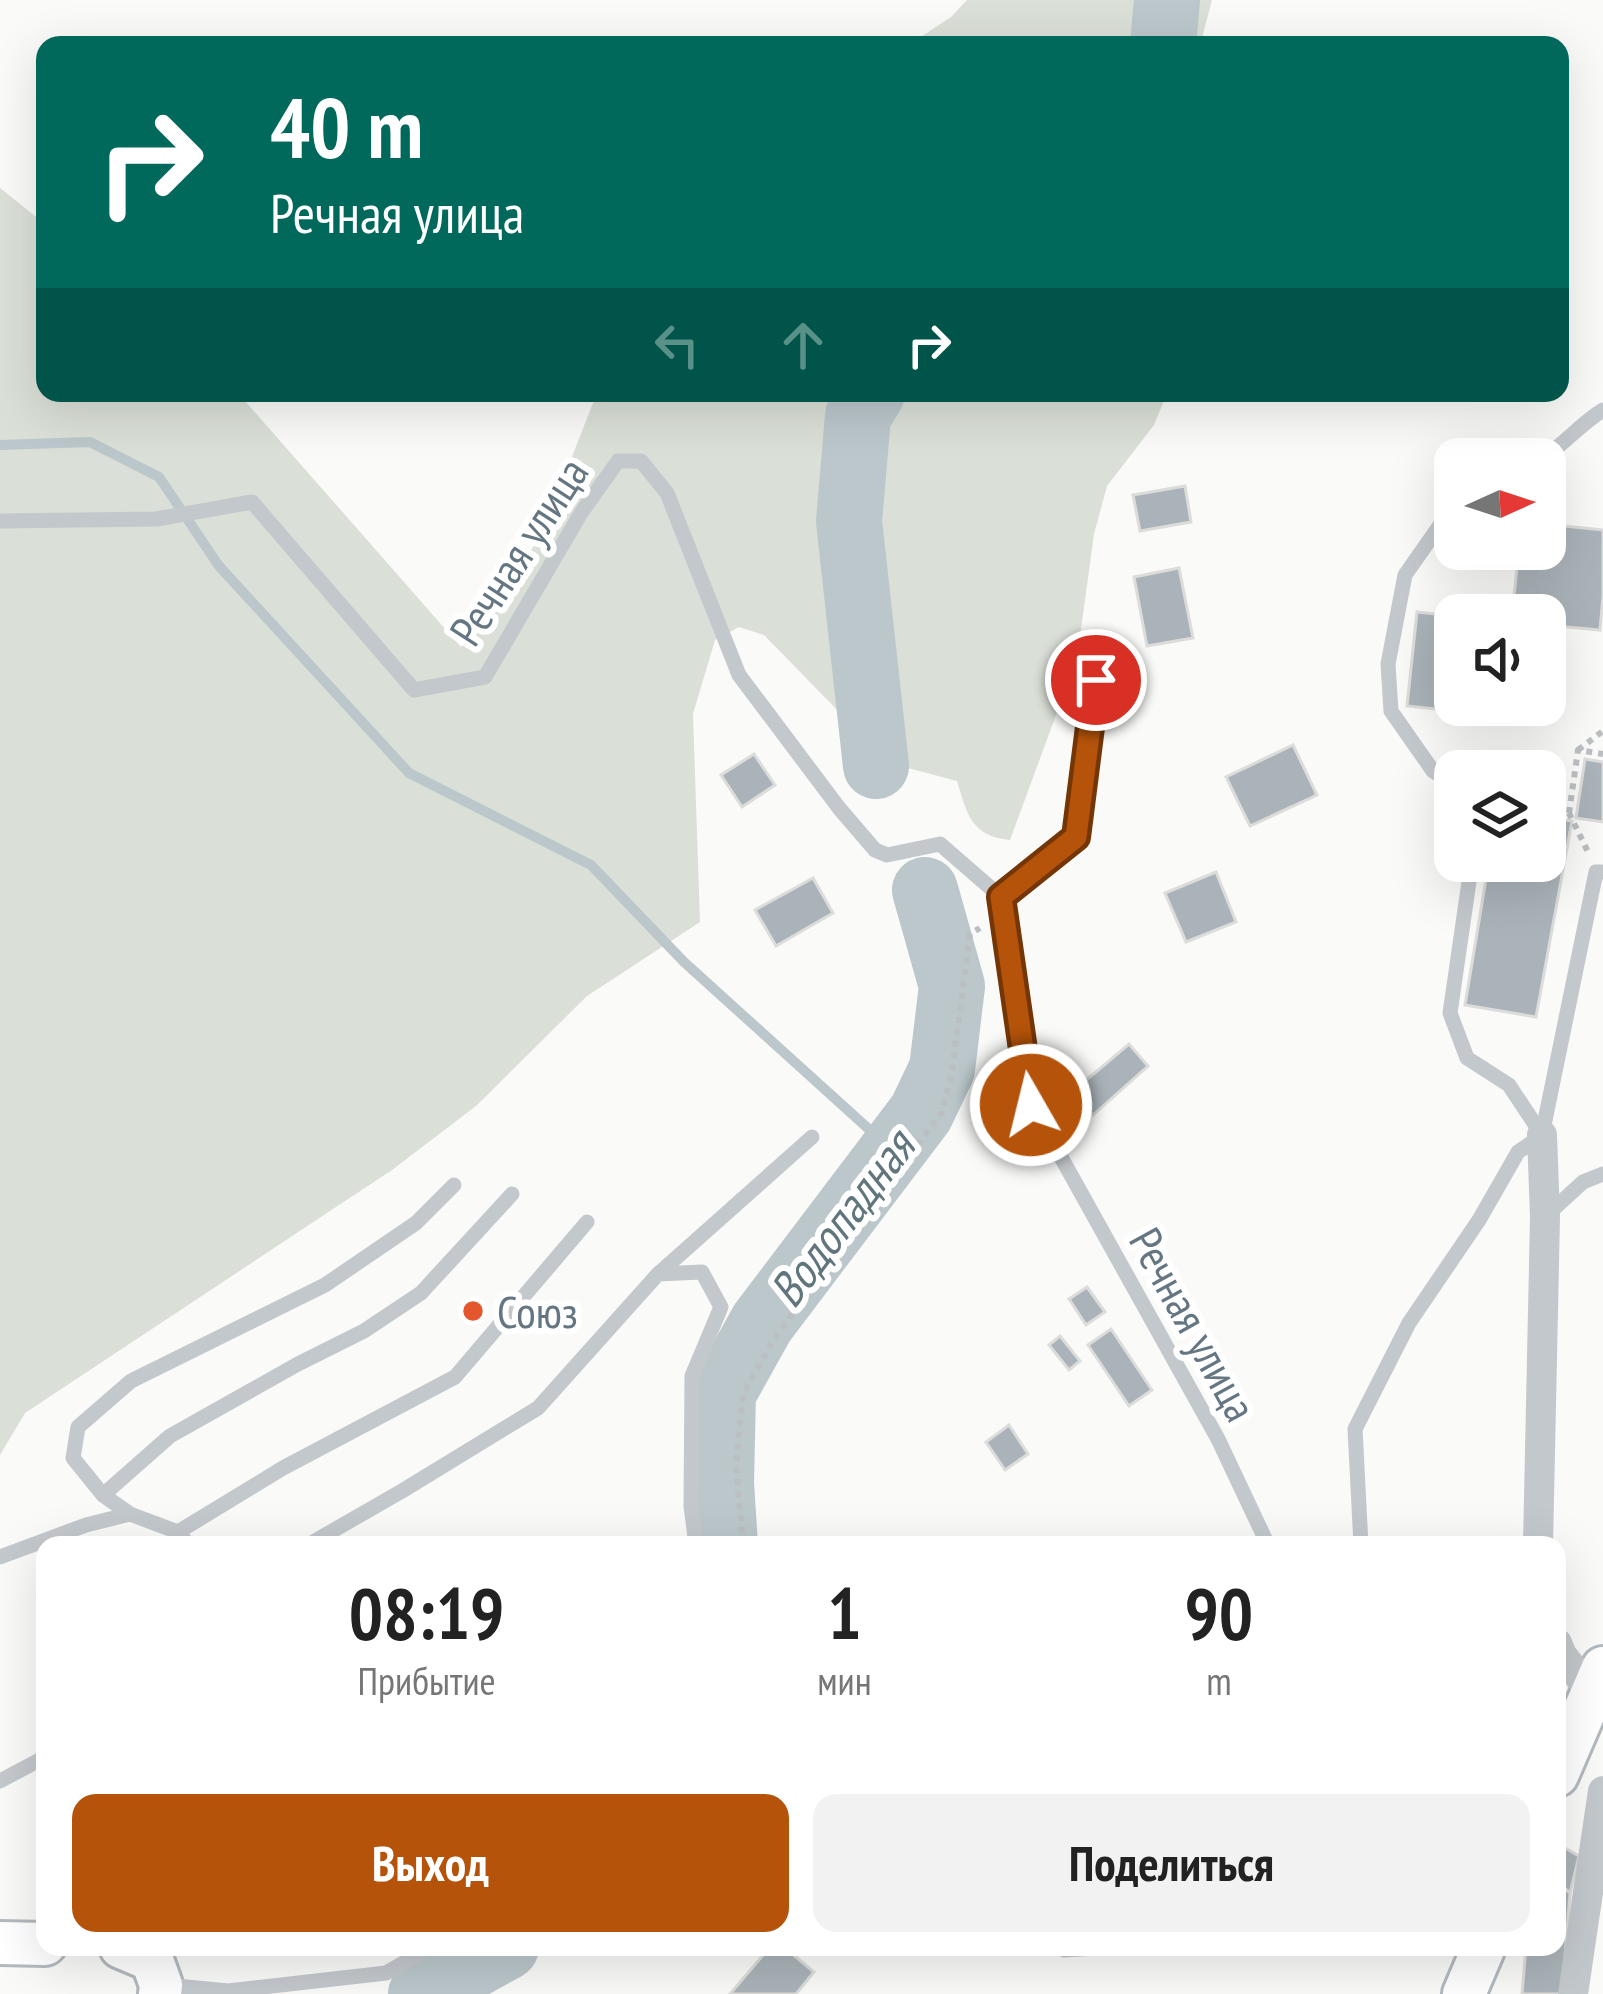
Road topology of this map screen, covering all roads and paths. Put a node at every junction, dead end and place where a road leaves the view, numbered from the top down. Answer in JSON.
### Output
{"nodes":[{"id":1,"x":1603,"y":410,"type":"edge"},
{"id":2,"x":1566,"y":440,"type":"edge"},
{"id":3,"x":0,"y":521,"type":"edge"},
{"id":4,"x":1434,"y":533,"type":"edge"},
{"id":5,"x":1096,"y":680,"type":"dead end"},
{"id":6,"x":1603,"y":731,"type":"edge"},
{"id":7,"x":1578,"y":750,"type":"junction"},
{"id":8,"x":1603,"y":754,"type":"edge"},
{"id":9,"x":1434,"y":771,"type":"edge"},
{"id":10,"x":1566,"y":812,"type":"edge"},
{"id":11,"x":1569,"y":813,"type":"junction"},
{"id":12,"x":1599,"y":872,"type":"edge"},
{"id":13,"x":1469,"y":882,"type":"edge"},
{"id":14,"x":1002,"y":905,"type":"junction"},
{"id":15,"x":1542,"y":1136,"type":"junction"},
{"id":16,"x":812,"y":1137,"type":"dead end"},
{"id":17,"x":1603,"y":1174,"type":"edge"},
{"id":18,"x":454,"y":1185,"type":"dead end"},
{"id":19,"x":512,"y":1194,"type":"dead end"},
{"id":20,"x":1545,"y":1216,"type":"junction"},
{"id":21,"x":587,"y":1222,"type":"dead end"},
{"id":22,"x":658,"y":1274,"type":"junction"},
{"id":23,"x":103,"y":1495,"type":"junction"},
{"id":24,"x":130,"y":1514,"type":"junction"},
{"id":25,"x":56,"y":1536,"type":"edge"},
{"id":26,"x":178,"y":1536,"type":"edge"},
{"id":27,"x":188,"y":1536,"type":"edge"},
{"id":28,"x":324,"y":1536,"type":"edge"},
{"id":29,"x":695,"y":1536,"type":"edge"},
{"id":30,"x":742,"y":1536,"type":"edge"},
{"id":31,"x":1264,"y":1536,"type":"edge"},
{"id":32,"x":1361,"y":1536,"type":"edge"},
{"id":33,"x":1538,"y":1536,"type":"edge"},
{"id":34,"x":36,"y":1544,"type":"edge"},
{"id":35,"x":0,"y":1557,"type":"edge"},
{"id":36,"x":1566,"y":1657,"type":"edge"},
{"id":37,"x":1600,"y":1677,"type":"edge"},
{"id":38,"x":1566,"y":1754,"type":"edge"},
{"id":39,"x":36,"y":1761,"type":"edge"},
{"id":40,"x":0,"y":1781,"type":"edge"},
{"id":41,"x":1603,"y":1791,"type":"edge"},
{"id":42,"x":0,"y":1943,"type":"edge"},
{"id":43,"x":36,"y":1944,"type":"edge"},
{"id":44,"x":415,"y":1956,"type":"edge"},
{"id":45,"x":1480,"y":1956,"type":"edge"},
{"id":46,"x":151,"y":1968,"type":"edge"},
{"id":47,"x":1464,"y":1994,"type":"edge"},
{"id":48,"x":1573,"y":1994,"type":"edge"}],
"edges":[{"from":1,"to":2,"type":"lane"},
{"from":3,"to":14,"type":"lane","name":"Речная улица"},
{"from":4,"to":9,"type":"lane"},
{"from":5,"to":14,"type":"lane"},
{"from":6,"to":7,"type":"path"},
{"from":7,"to":8,"type":"path"},
{"from":7,"to":11,"type":"path"},
{"from":10,"to":11,"type":"path"},
{"from":11,"to":12,"type":"path"},
{"from":12,"to":15,"type":"lane"},
{"from":13,"to":15,"type":"lane"},
{"from":14,"to":30,"type":"path"},
{"from":14,"to":31,"type":"lane","name":"Речная улица"},
{"from":15,"to":20,"type":"street"},
{"from":15,"to":32,"type":"lane"},
{"from":16,"to":22,"type":"lane"},
{"from":17,"to":20,"type":"lane"},
{"from":18,"to":23,"type":"lane"},
{"from":19,"to":23,"type":"lane"},
{"from":20,"to":33,"type":"street"},
{"from":21,"to":27,"type":"lane"},
{"from":22,"to":28,"type":"lane"},
{"from":22,"to":29,"type":"lane"},
{"from":23,"to":24,"type":"lane"},
{"from":24,"to":25,"type":"lane"},
{"from":24,"to":26,"type":"lane"},
{"from":34,"to":35,"type":"lane"},
{"from":36,"to":37,"type":"street"},
{"from":37,"to":38,"type":"main road"},
{"from":39,"to":40,"type":"lane"},
{"from":41,"to":48,"type":"street"},
{"from":42,"to":43,"type":"main road"},
{"from":44,"to":46,"type":"lane"},
{"from":45,"to":47,"type":"main road"}]}
